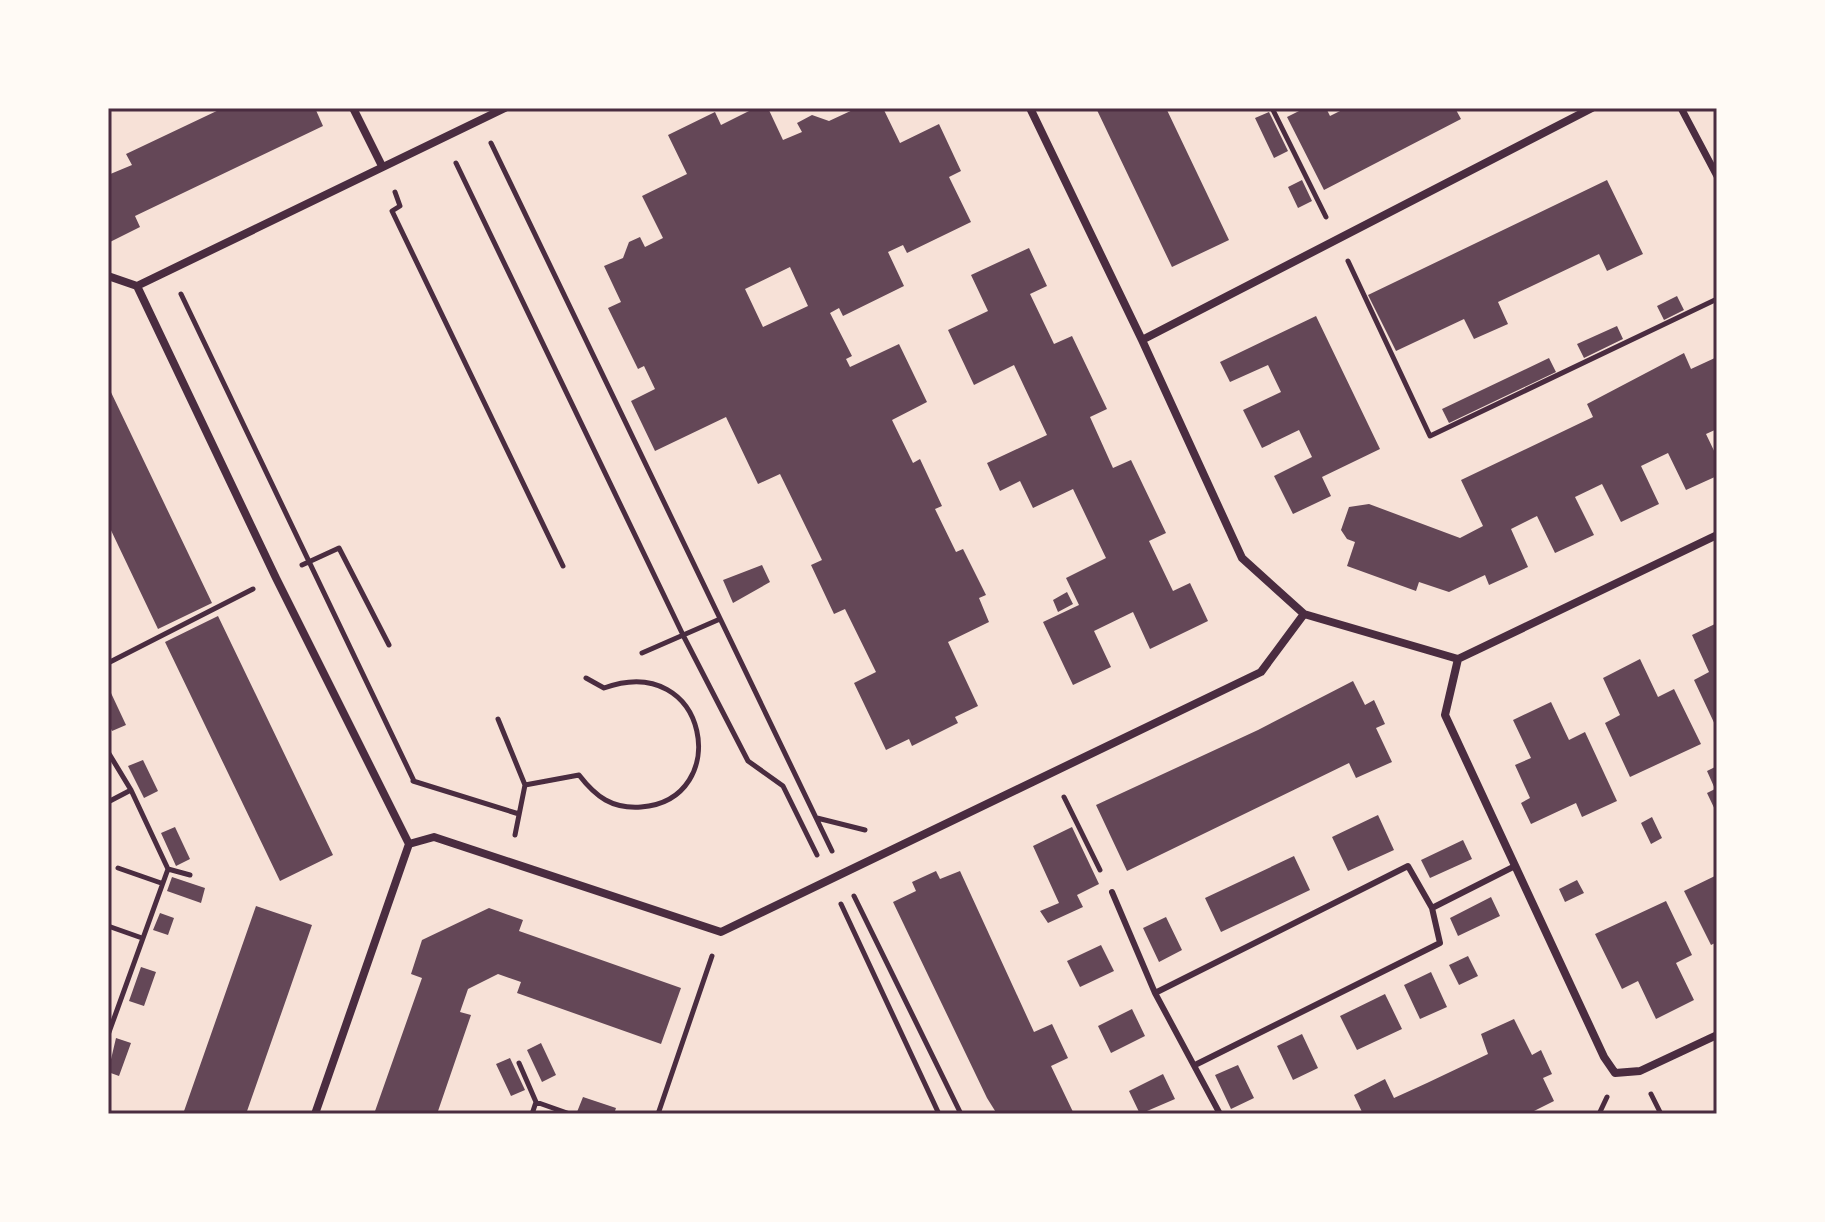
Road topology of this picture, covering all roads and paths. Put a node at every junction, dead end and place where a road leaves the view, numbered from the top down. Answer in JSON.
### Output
{"nodes":[{"id":1,"x":353,"y":108,"type":"edge"},
{"id":2,"x":505,"y":108,"type":"edge"},
{"id":3,"x":1030,"y":108,"type":"edge"},
{"id":4,"x":1272,"y":108,"type":"edge"},
{"id":5,"x":1592,"y":108,"type":"edge"},
{"id":6,"x":1681,"y":108,"type":"edge"},
{"id":7,"x":480,"y":120,"type":"junction"},
{"id":8,"x":444,"y":138,"type":"junction"},
{"id":9,"x":382,"y":166,"type":"junction"},
{"id":10,"x":1717,"y":176,"type":"edge"},
{"id":11,"x":1338,"y":240,"type":"junction"},
{"id":12,"x":170,"y":270,"type":"junction"},
{"id":13,"x":108,"y":276,"type":"edge"},
{"id":14,"x":137,"y":286,"type":"junction"},
{"id":15,"x":1717,"y":299,"type":"edge"},
{"id":16,"x":1142,"y":340,"type":"junction"},
{"id":17,"x":1717,"y":535,"type":"edge"},
{"id":18,"x":563,"y":566,"type":"dead end"},
{"id":19,"x":1304,"y":614,"type":"junction"},
{"id":20,"x":720,"y":619,"type":"junction"},
{"id":21,"x":684,"y":637,"type":"junction"},
{"id":22,"x":642,"y":653,"type":"dead end"},
{"id":23,"x":1458,"y":659,"type":"junction"},
{"id":24,"x":586,"y":678,"type":"dead end"},
{"id":25,"x":498,"y":719,"type":"dead end"},
{"id":26,"x":108,"y":752,"type":"edge"},
{"id":27,"x":1053,"y":775,"type":"junction"},
{"id":28,"x":414,"y":781,"type":"junction"},
{"id":29,"x":378,"y":782,"type":"junction"},
{"id":30,"x":525,"y":785,"type":"junction"},
{"id":31,"x":131,"y":790,"type":"junction"},
{"id":32,"x":108,"y":802,"type":"edge"},
{"id":33,"x":519,"y":814,"type":"junction"},
{"id":34,"x":409,"y":844,"type":"junction"},
{"id":35,"x":509,"y":861,"type":"junction"},
{"id":36,"x":1515,"y":866,"type":"junction"},
{"id":37,"x":118,"y":868,"type":"dead end"},
{"id":38,"x":168,"y":869,"type":"junction"},
{"id":39,"x":843,"y":873,"type":"junction"},
{"id":40,"x":190,"y":875,"type":"dead end"},
{"id":41,"x":829,"y":879,"type":"junction"},
{"id":42,"x":161,"y":883,"type":"junction"},
{"id":43,"x":1112,"y":892,"type":"joint"},
{"id":44,"x":1432,"y":908,"type":"junction"},
{"id":45,"x":108,"y":926,"type":"edge"},
{"id":46,"x":721,"y":932,"type":"junction"},
{"id":47,"x":142,"y":938,"type":"junction"},
{"id":48,"x":1155,"y":993,"type":"junction"},
{"id":49,"x":108,"y":1035,"type":"edge"},
{"id":50,"x":1717,"y":1035,"type":"edge"},
{"id":51,"x":519,"y":1063,"type":"dead end"},
{"id":52,"x":1195,"y":1065,"type":"junction"},
{"id":53,"x":536,"y":1102,"type":"junction"},
{"id":54,"x":315,"y":1114,"type":"edge"},
{"id":55,"x":532,"y":1114,"type":"edge"},
{"id":56,"x":570,"y":1114,"type":"edge"},
{"id":57,"x":658,"y":1114,"type":"edge"},
{"id":58,"x":939,"y":1114,"type":"edge"},
{"id":59,"x":961,"y":1114,"type":"edge"},
{"id":60,"x":1220,"y":1114,"type":"edge"}],
"edges":[{"from":1,"to":9,"type":"street"},
{"from":2,"to":7,"type":"street"},
{"from":3,"to":16,"type":"street"},
{"from":4,"to":11,"type":"path"},
{"from":5,"to":11,"type":"street"},
{"from":6,"to":10,"type":"street"},
{"from":7,"to":8,"type":"street"},
{"from":7,"to":20,"type":"path"},
{"from":8,"to":9,"type":"street"},
{"from":8,"to":21,"type":"path"},
{"from":9,"to":12,"type":"street"},
{"from":9,"to":18,"type":"path"},
{"from":11,"to":15,"type":"path"},
{"from":11,"to":16,"type":"street"},
{"from":12,"to":14,"type":"street"},
{"from":12,"to":28,"type":"path"},
{"from":13,"to":14,"type":"street"},
{"from":14,"to":29,"type":"street"},
{"from":16,"to":19,"type":"street"},
{"from":17,"to":23,"type":"street"},
{"from":19,"to":23,"type":"street"},
{"from":19,"to":27,"type":"street"},
{"from":20,"to":21,"type":"path"},
{"from":20,"to":39,"type":"path"},
{"from":21,"to":22,"type":"path"},
{"from":21,"to":41,"type":"path"},
{"from":23,"to":36,"type":"street"},
{"from":24,"to":30,"type":"path"},
{"from":25,"to":30,"type":"path"},
{"from":26,"to":31,"type":"path"},
{"from":27,"to":39,"type":"street"},
{"from":27,"to":43,"type":"path"},
{"from":28,"to":29,"type":"path"},
{"from":28,"to":33,"type":"path"},
{"from":29,"to":34,"type":"street"},
{"from":30,"to":33,"type":"path"},
{"from":31,"to":32,"type":"path"},
{"from":31,"to":38,"type":"path"},
{"from":33,"to":35,"type":"path"},
{"from":34,"to":35,"type":"street"},
{"from":34,"to":54,"type":"street"},
{"from":35,"to":46,"type":"street"},
{"from":36,"to":44,"type":"lane"},
{"from":36,"to":50,"type":"street"},
{"from":37,"to":42,"type":"path"},
{"from":38,"to":40,"type":"path"},
{"from":38,"to":42,"type":"path"},
{"from":39,"to":41,"type":"street"},
{"from":39,"to":59,"type":"path"},
{"from":41,"to":46,"type":"street"},
{"from":41,"to":58,"type":"path"},
{"from":42,"to":47,"type":"path"},
{"from":43,"to":48,"type":"lane"},
{"from":44,"to":48,"type":"lane"},
{"from":44,"to":52,"type":"lane"},
{"from":45,"to":47,"type":"path"},
{"from":46,"to":57,"type":"path"},
{"from":47,"to":49,"type":"path"},
{"from":48,"to":52,"type":"lane"},
{"from":51,"to":53,"type":"path"},
{"from":52,"to":60,"type":"lane"},
{"from":53,"to":55,"type":"path"},
{"from":53,"to":56,"type":"path"}]}
